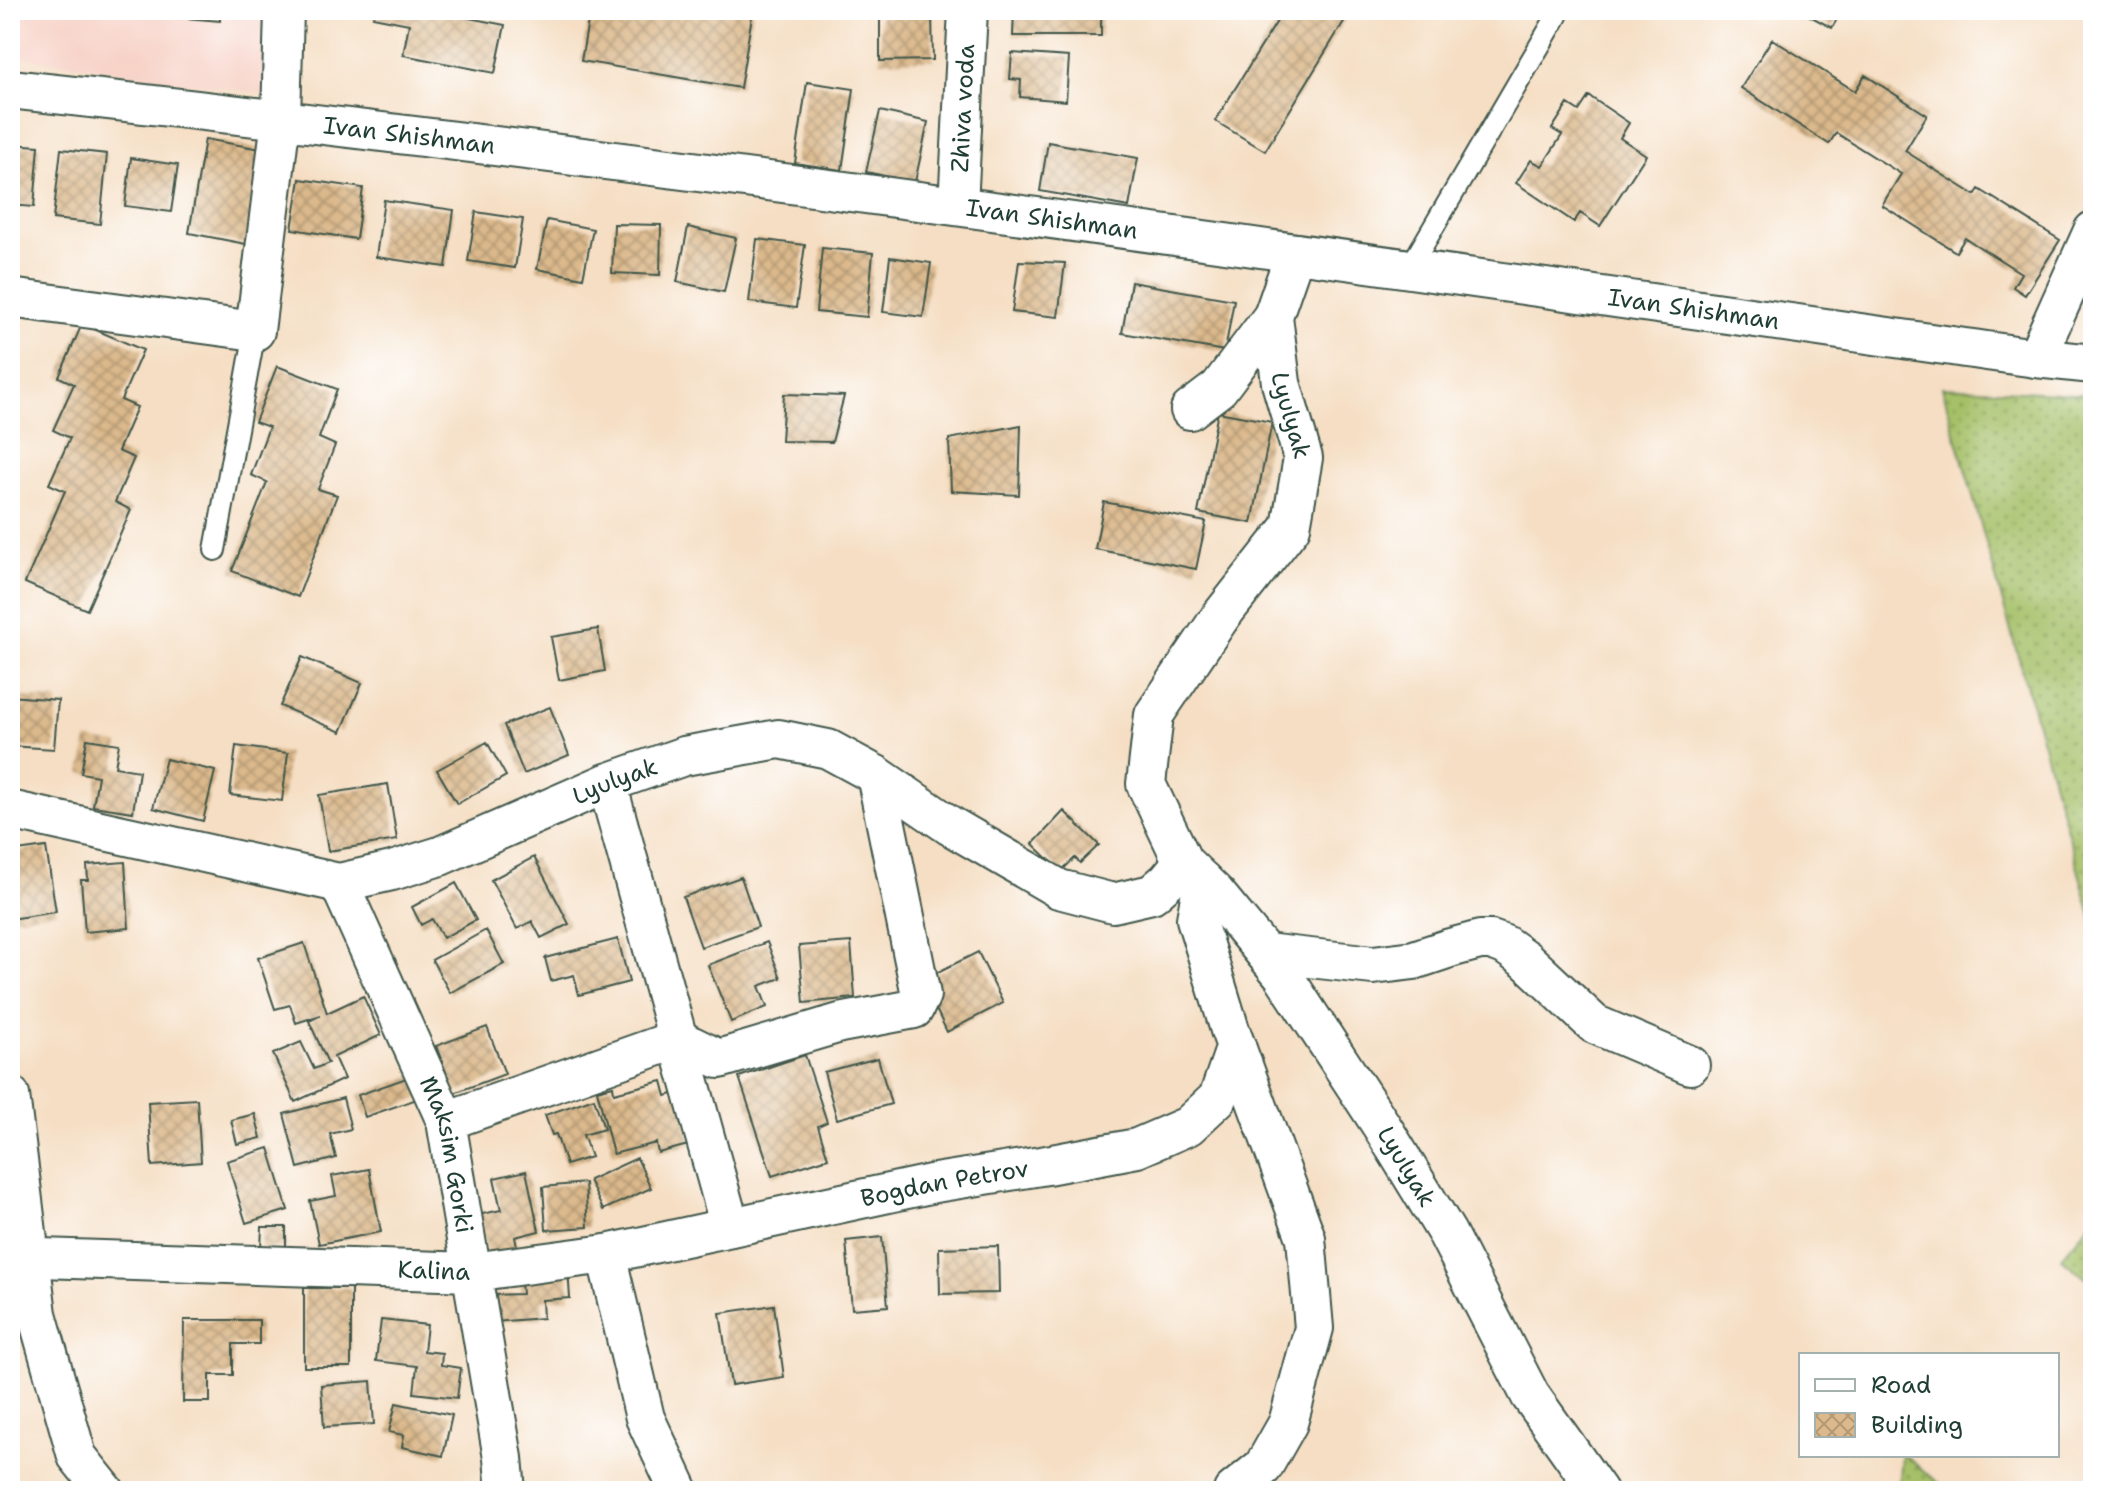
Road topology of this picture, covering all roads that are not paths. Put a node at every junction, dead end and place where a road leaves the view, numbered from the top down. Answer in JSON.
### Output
{"nodes":[{"id":1,"x":284,"y":10,"type":"edge"},
{"id":2,"x":968,"y":10,"type":"edge"},
{"id":3,"x":1556,"y":10,"type":"edge"},
{"id":4,"x":10,"y":89,"type":"edge"},
{"id":5,"x":281,"y":119,"type":"junction"},
{"id":6,"x":958,"y":206,"type":"junction"},
{"id":7,"x":2093,"y":231,"type":"edge"},
{"id":8,"x":1295,"y":253,"type":"junction"},
{"id":9,"x":1409,"y":269,"type":"junction"},
{"id":10,"x":10,"y":298,"type":"edge"},
{"id":11,"x":1273,"y":316,"type":"junction"},
{"id":12,"x":255,"y":331,"type":"junction"},
{"id":13,"x":2036,"y":358,"type":"junction"},
{"id":14,"x":2093,"y":364,"type":"edge"},
{"id":15,"x":1190,"y":410,"type":"dead end"},
{"id":16,"x":215,"y":550,"type":"dead end"},
{"id":17,"x":876,"y":775,"type":"junction"},
{"id":18,"x":607,"y":783,"type":"junction"},
{"id":19,"x":10,"y":810,"type":"edge"},
{"id":20,"x":1193,"y":872,"type":"junction"},
{"id":21,"x":339,"y":883,"type":"junction"},
{"id":22,"x":1265,"y":953,"type":"junction"},
{"id":23,"x":678,"y":1039,"type":"junction"},
{"id":24,"x":1236,"y":1046,"type":"junction"},
{"id":25,"x":1690,"y":1065,"type":"dead end"},
{"id":26,"x":10,"y":1095,"type":"edge"},
{"id":27,"x":446,"y":1121,"type":"junction"},
{"id":28,"x":730,"y":1227,"type":"junction"},
{"id":29,"x":606,"y":1254,"type":"junction"},
{"id":30,"x":19,"y":1257,"type":"edge"},
{"id":31,"x":472,"y":1272,"type":"junction"},
{"id":32,"x":105,"y":1491,"type":"edge"},
{"id":33,"x":506,"y":1491,"type":"edge"},
{"id":34,"x":679,"y":1491,"type":"edge"},
{"id":35,"x":1233,"y":1491,"type":"edge"},
{"id":36,"x":1598,"y":1491,"type":"edge"}],
"edges":[{"from":1,"to":5,"type":"street"},
{"from":2,"to":6,"type":"street","name":"Zhiva voda"},
{"from":3,"to":9,"type":"lane"},
{"from":4,"to":5,"type":"street","name":"Ivan Shishman"},
{"from":5,"to":6,"type":"street","name":"Ivan Shishman"},
{"from":5,"to":12,"type":"street"},
{"from":6,"to":8,"type":"street","name":"Ivan Shishman"},
{"from":7,"to":13,"type":"street"},
{"from":8,"to":9,"type":"street","name":"Ivan Shishman"},
{"from":8,"to":11,"type":"street","name":"Lyulyak"},
{"from":9,"to":13,"type":"street","name":"Ivan Shishman"},
{"from":10,"to":12,"type":"street"},
{"from":11,"to":15,"type":"street"},
{"from":11,"to":20,"type":"street","name":"Lyulyak"},
{"from":12,"to":16,"type":"lane"},
{"from":13,"to":14,"type":"street","name":"Ivan Shishman"},
{"from":17,"to":18,"type":"street","name":"Lyulyak"},
{"from":17,"to":20,"type":"street","name":"Lyulyak"},
{"from":17,"to":23,"type":"street"},
{"from":18,"to":21,"type":"street","name":"Lyulyak"},
{"from":18,"to":23,"type":"street"},
{"from":19,"to":21,"type":"street","name":"Lyulyak"},
{"from":20,"to":22,"type":"street","name":"Lyulyak"},
{"from":20,"to":24,"type":"street"},
{"from":21,"to":27,"type":"street","name":"Maksim Gorki"},
{"from":22,"to":25,"type":"street"},
{"from":22,"to":36,"type":"street","name":"Lyulyak"},
{"from":23,"to":27,"type":"street"},
{"from":23,"to":28,"type":"street"},
{"from":24,"to":28,"type":"street","name":"Bogdan Petrov"},
{"from":24,"to":35,"type":"street"},
{"from":26,"to":30,"type":"street"},
{"from":27,"to":31,"type":"street","name":"Maksim Gorki"},
{"from":28,"to":29,"type":"street","name":"Bogdan Petrov"},
{"from":29,"to":31,"type":"street","name":"Kalina"},
{"from":29,"to":34,"type":"street"},
{"from":30,"to":31,"type":"street","name":"Kalina"},
{"from":30,"to":32,"type":"street"},
{"from":31,"to":33,"type":"street","name":"Maksim Gorki"}]}
